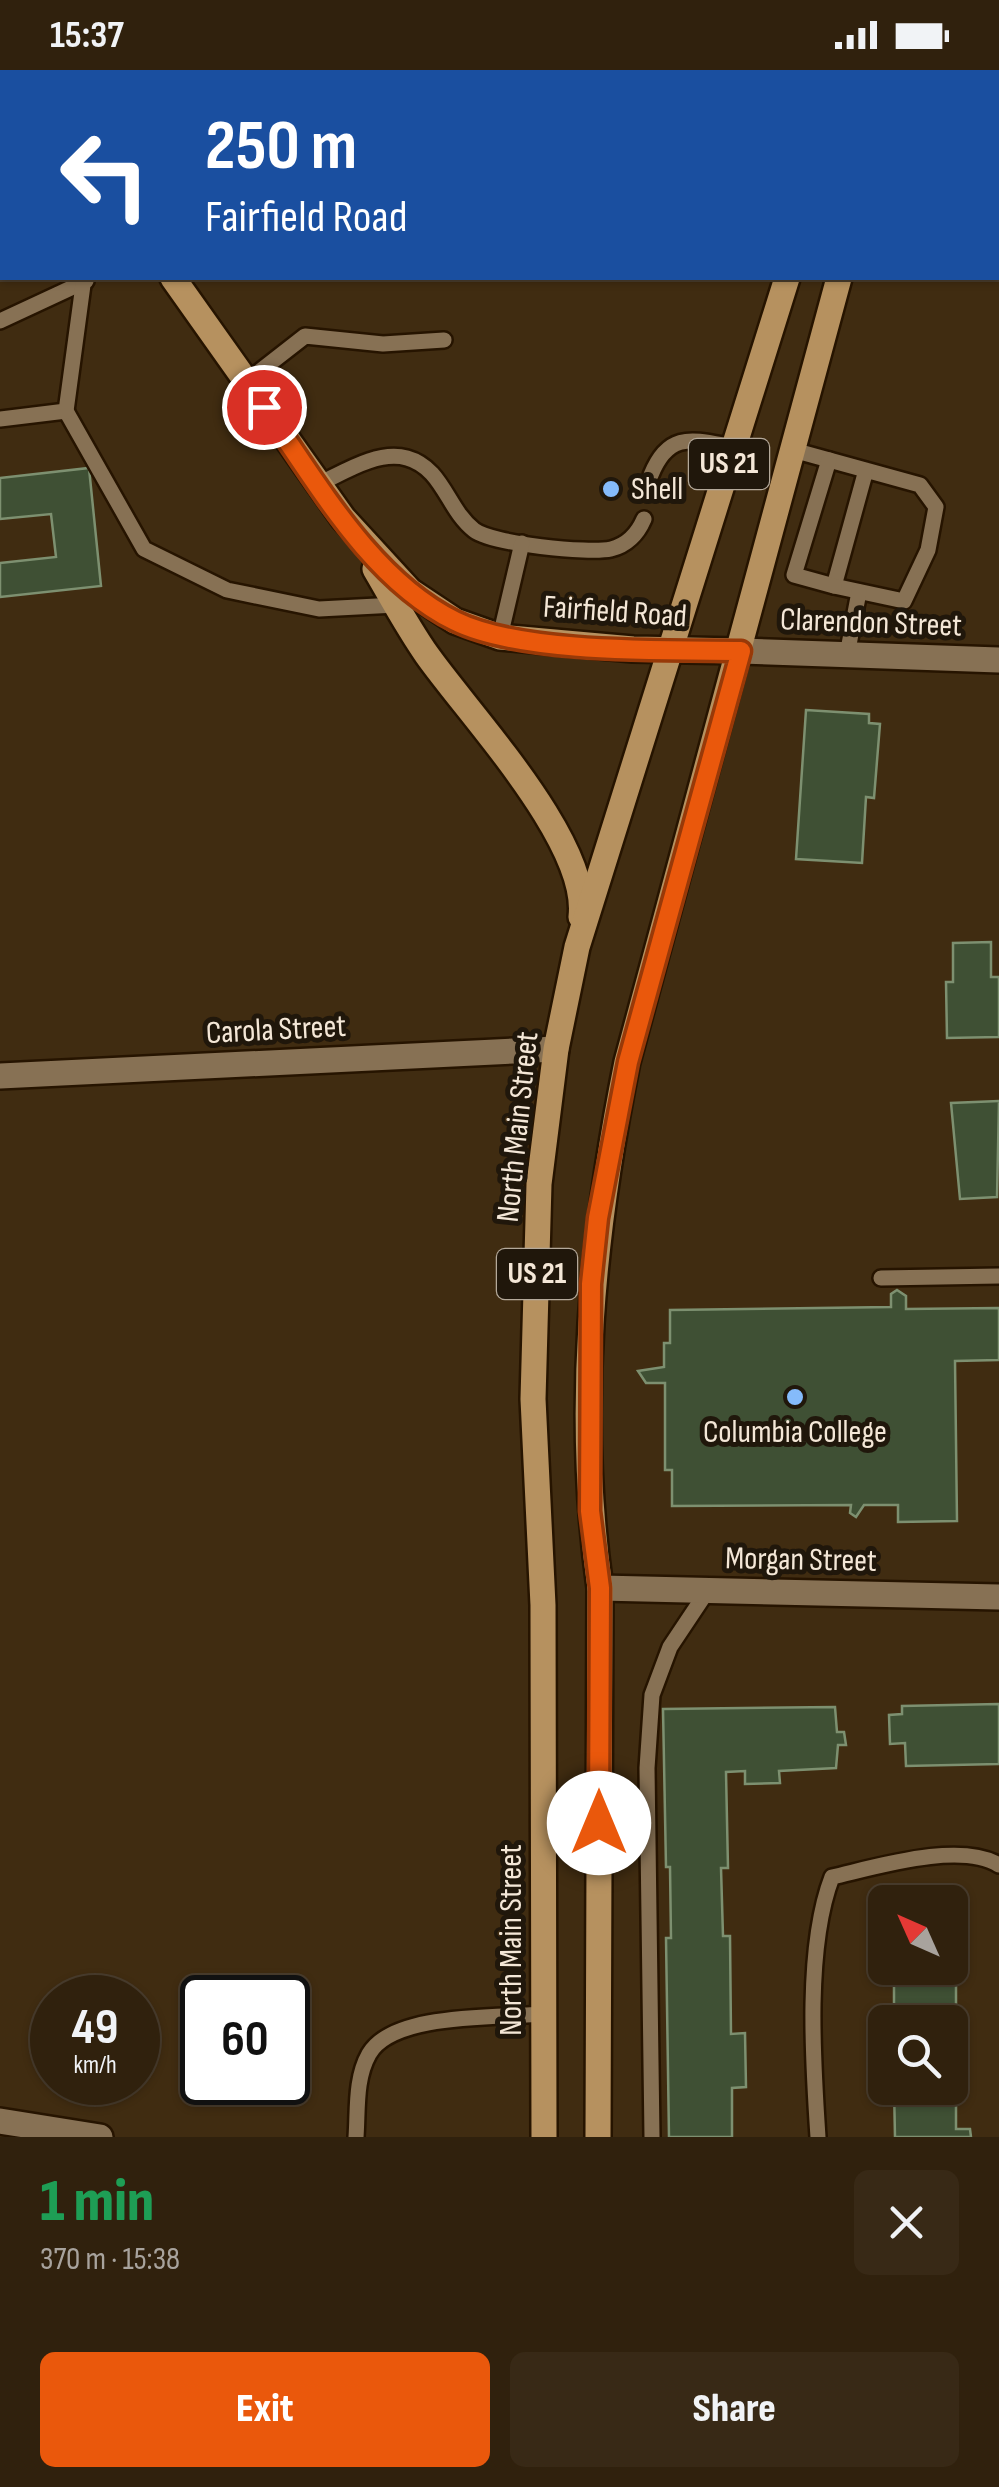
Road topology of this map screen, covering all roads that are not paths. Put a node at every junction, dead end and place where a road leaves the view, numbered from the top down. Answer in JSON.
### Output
{"nodes":[{"id":1,"x":173,"y":280,"type":"edge"},
{"id":2,"x":786,"y":280,"type":"edge"},
{"id":3,"x":838,"y":280,"type":"edge"},
{"id":4,"x":86,"y":281,"type":"edge"},
{"id":5,"x":0,"y":321,"type":"edge"},
{"id":6,"x":444,"y":340,"type":"dead end"},
{"id":7,"x":246,"y":382,"type":"junction"},
{"id":8,"x":66,"y":412,"type":"junction"},
{"id":9,"x":0,"y":419,"type":"edge"},
{"id":10,"x":734,"y":447,"type":"junction"},
{"id":11,"x":793,"y":450,"type":"junction"},
{"id":12,"x":830,"y":460,"type":"junction"},
{"id":13,"x":866,"y":470,"type":"junction"},
{"id":14,"x":650,"y":475,"type":"dead end"},
{"id":15,"x":319,"y":484,"type":"junction"},
{"id":16,"x":343,"y":518,"type":"junction"},
{"id":17,"x":644,"y":519,"type":"dead end"},
{"id":18,"x":522,"y":543,"type":"junction"},
{"id":19,"x":834,"y":586,"type":"junction"},
{"id":20,"x":859,"y":592,"type":"junction"},
{"id":21,"x":396,"y":605,"type":"junction"},
{"id":22,"x":500,"y":637,"type":"junction"},
{"id":23,"x":672,"y":650,"type":"junction"},
{"id":24,"x":741,"y":651,"type":"junction"},
{"id":25,"x":847,"y":654,"type":"junction"},
{"id":26,"x":999,"y":660,"type":"edge"},
{"id":27,"x":577,"y":947,"type":"junction"},
{"id":28,"x":556,"y":1048,"type":"junction"},
{"id":29,"x":0,"y":1076,"type":"edge"},
{"id":30,"x":999,"y":1276,"type":"edge"},
{"id":31,"x":881,"y":1278,"type":"dead end"},
{"id":32,"x":600,"y":1588,"type":"junction"},
{"id":33,"x":708,"y":1590,"type":"junction"},
{"id":34,"x":999,"y":1597,"type":"edge"},
{"id":35,"x":999,"y":1865,"type":"edge"},
{"id":36,"x":543,"y":2014,"type":"junction"},
{"id":37,"x":0,"y":2121,"type":"edge"},
{"id":38,"x":100,"y":2137,"type":"edge"},
{"id":39,"x":356,"y":2137,"type":"edge"},
{"id":40,"x":544,"y":2137,"type":"edge"},
{"id":41,"x":598,"y":2137,"type":"edge"},
{"id":42,"x":652,"y":2137,"type":"edge"},
{"id":43,"x":818,"y":2137,"type":"edge"}],
"edges":[{"from":1,"to":7,"type":"main road","name":"Fairfield Road"},
{"from":2,"to":10,"type":"main road","name":"North Main Street","number":"US 21"},
{"from":3,"to":11,"type":"main road","number":"US 21"},
{"from":4,"to":5,"type":"lane"},
{"from":4,"to":8,"type":"lane"},
{"from":6,"to":7,"type":"lane"},
{"from":7,"to":15,"type":"main road","name":"Fairfield Road"},
{"from":8,"to":9,"type":"lane"},
{"from":8,"to":21,"type":"lane"},
{"from":10,"to":14,"type":"lane"},
{"from":10,"to":23,"type":"main road","name":"North Main Street","number":"US 21"},
{"from":11,"to":12,"type":"lane"},
{"from":11,"to":24,"type":"main road","number":"US 21"},
{"from":12,"to":13,"type":"lane"},
{"from":12,"to":19,"type":"lane"},
{"from":13,"to":19,"type":"lane"},
{"from":13,"to":20,"type":"lane"},
{"from":15,"to":16,"type":"main road","name":"Fairfield Road"},
{"from":15,"to":18,"type":"lane"},
{"from":16,"to":21,"type":"main road"},
{"from":16,"to":22,"type":"main road","name":"Fairfield Road"},
{"from":17,"to":18,"type":"lane"},
{"from":18,"to":22,"type":"lane"},
{"from":19,"to":20,"type":"lane"},
{"from":20,"to":25,"type":"lane"},
{"from":21,"to":27,"type":"main road"},
{"from":22,"to":23,"type":"main road","name":"Fairfield Road"},
{"from":23,"to":24,"type":"main road","name":"Fairfield Road"},
{"from":23,"to":27,"type":"main road","name":"North Main Street","number":"US 21"},
{"from":24,"to":25,"type":"street","name":"Clarendon Street"},
{"from":24,"to":32,"type":"main road","number":"US 21"},
{"from":25,"to":26,"type":"street","name":"Clarendon Street"},
{"from":27,"to":28,"type":"main road","name":"North Main Street","number":"US 21"},
{"from":28,"to":29,"type":"street","name":"Carola Street"},
{"from":28,"to":36,"type":"main road","name":"North Main Street","number":"US 21"},
{"from":30,"to":31,"type":"lane"},
{"from":32,"to":33,"type":"street","name":"Morgan Street"},
{"from":32,"to":41,"type":"main road","number":"US 21"},
{"from":33,"to":34,"type":"street","name":"Morgan Street"},
{"from":33,"to":42,"type":"lane"},
{"from":35,"to":43,"type":"lane"},
{"from":36,"to":39,"type":"lane"},
{"from":36,"to":40,"type":"main road","name":"North Main Street","number":"US 21"},
{"from":37,"to":38,"type":"street"}]}
